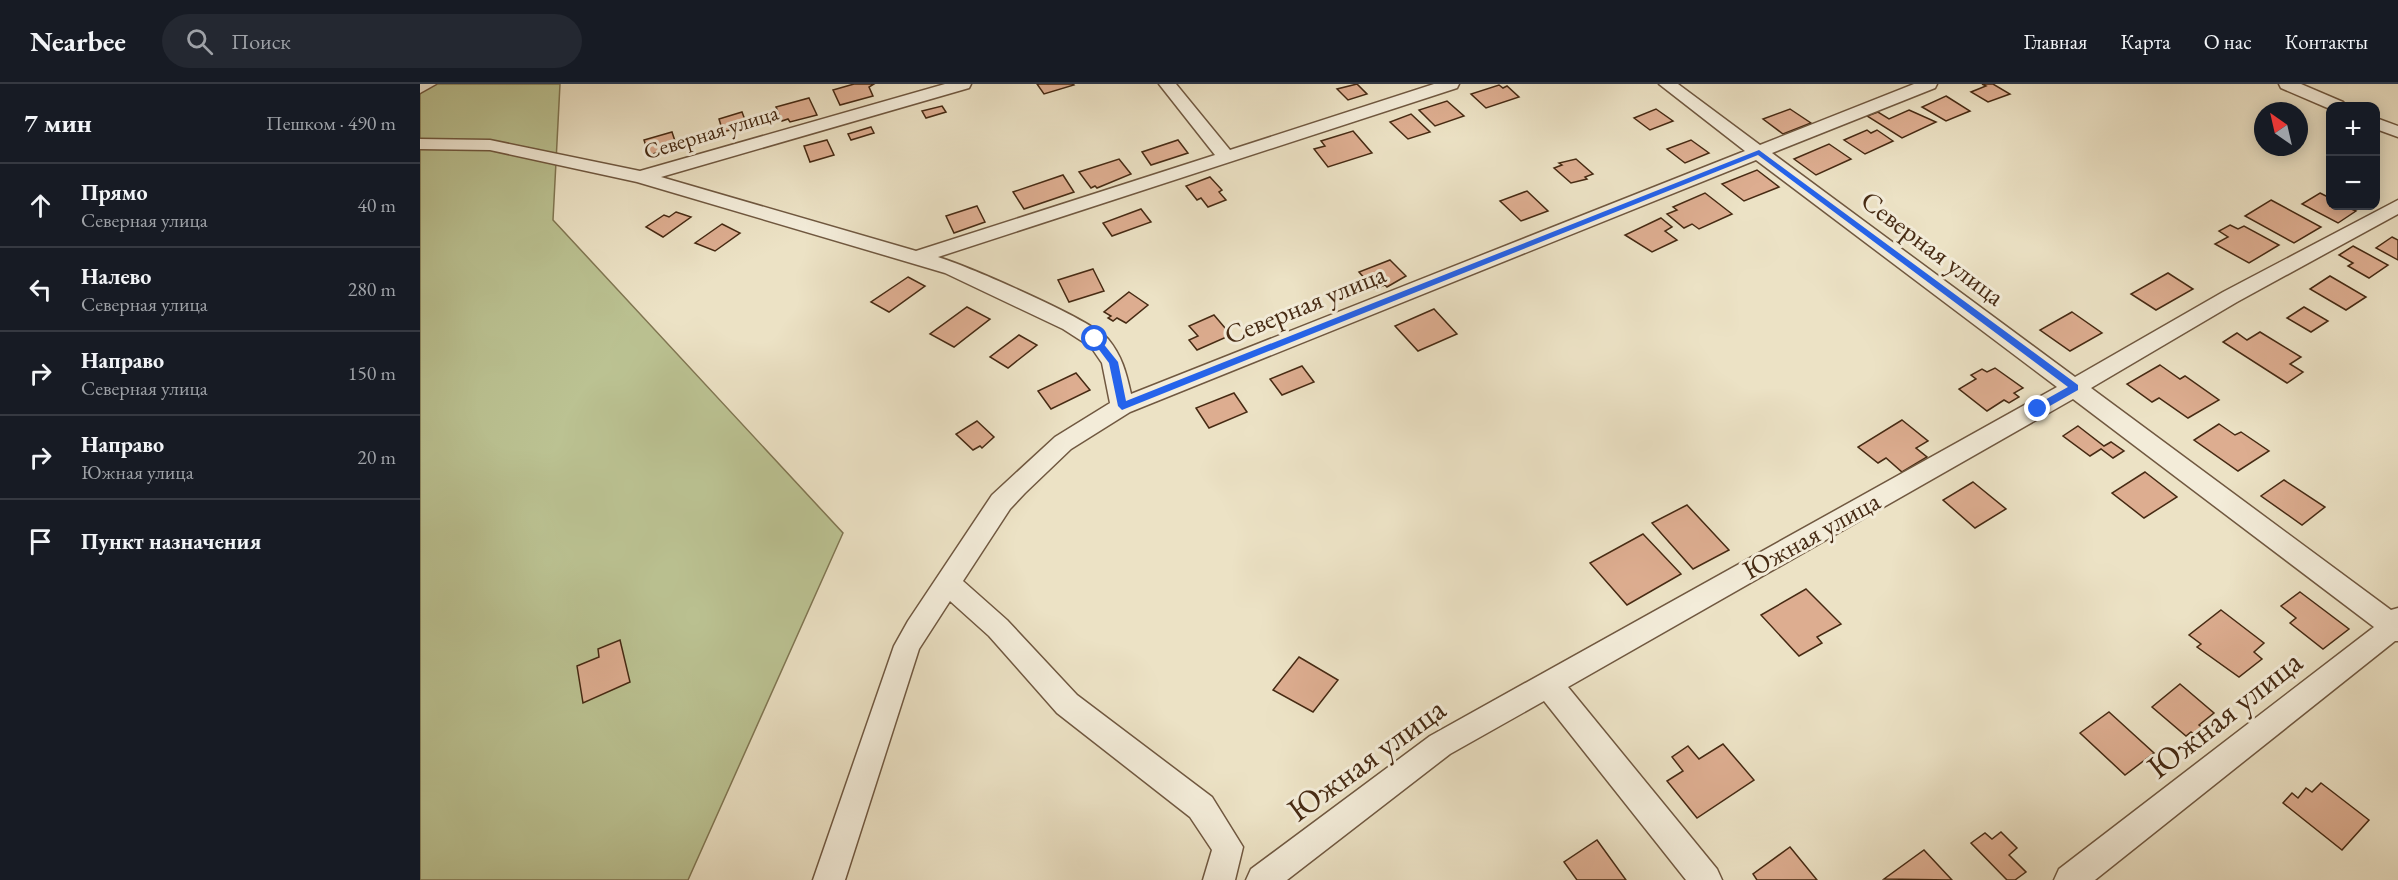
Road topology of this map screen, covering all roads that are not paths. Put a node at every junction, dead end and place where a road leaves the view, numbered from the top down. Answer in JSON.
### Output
{"nodes":[{"id":1,"x":428,"y":84,"type":"edge"},
{"id":2,"x":963,"y":84,"type":"edge"},
{"id":3,"x":1167,"y":84,"type":"edge"},
{"id":4,"x":1451,"y":84,"type":"edge"},
{"id":5,"x":1667,"y":84,"type":"edge"},
{"id":6,"x":1929,"y":84,"type":"edge"},
{"id":7,"x":2287,"y":84,"type":"edge"},
{"id":8,"x":420,"y":88,"type":"edge"},
{"id":9,"x":2328,"y":102,"type":"edge"},
{"id":10,"x":2380,"y":125,"type":"edge"},
{"id":11,"x":2398,"y":132,"type":"edge"},
{"id":12,"x":420,"y":144,"type":"edge"},
{"id":13,"x":1759,"y":152,"type":"junction"},
{"id":14,"x":1227,"y":158,"type":"junction"},
{"id":15,"x":641,"y":177,"type":"junction"},
{"id":16,"x":2398,"y":206,"type":"edge"},
{"id":17,"x":918,"y":256,"type":"junction"},
{"id":18,"x":2075,"y":387,"type":"junction"},
{"id":19,"x":1122,"y":406,"type":"junction"},
{"id":20,"x":948,"y":583,"type":"junction"},
{"id":21,"x":2396,"y":625,"type":"edge"},
{"id":22,"x":1547,"y":683,"type":"junction"},
{"id":23,"x":829,"y":880,"type":"edge"},
{"id":24,"x":1219,"y":880,"type":"edge"},
{"id":25,"x":1262,"y":880,"type":"edge"},
{"id":26,"x":1706,"y":880,"type":"edge"},
{"id":27,"x":2070,"y":880,"type":"edge"}],
"edges":[{"from":1,"to":8,"type":"street"},
{"from":2,"to":15,"type":"street","name":"Северная улица"},
{"from":3,"to":14,"type":"street"},
{"from":4,"to":14,"type":"street","name":"Северная улица"},
{"from":5,"to":13,"type":"street","name":"Северная улица"},
{"from":6,"to":13,"type":"street","name":"Северная улица"},
{"from":7,"to":9,"type":"street"},
{"from":10,"to":11,"type":"street"},
{"from":12,"to":15,"type":"street"},
{"from":13,"to":18,"type":"street","name":"Северная улица"},
{"from":13,"to":19,"type":"street","name":"Северная улица"},
{"from":14,"to":17,"type":"street","name":"Северная улица"},
{"from":15,"to":17,"type":"street","name":"Северная улица"},
{"from":16,"to":18,"type":"street","name":"Южная улица"},
{"from":17,"to":19,"type":"street","name":"Северная улица"},
{"from":18,"to":21,"type":"street","name":"Южная улица"},
{"from":18,"to":22,"type":"street","name":"Южная улица"},
{"from":19,"to":20,"type":"street"},
{"from":20,"to":23,"type":"street"},
{"from":20,"to":24,"type":"street"},
{"from":21,"to":27,"type":"street","name":"Южная улица"},
{"from":22,"to":25,"type":"street","name":"Южная улица"},
{"from":22,"to":26,"type":"street"}]}
